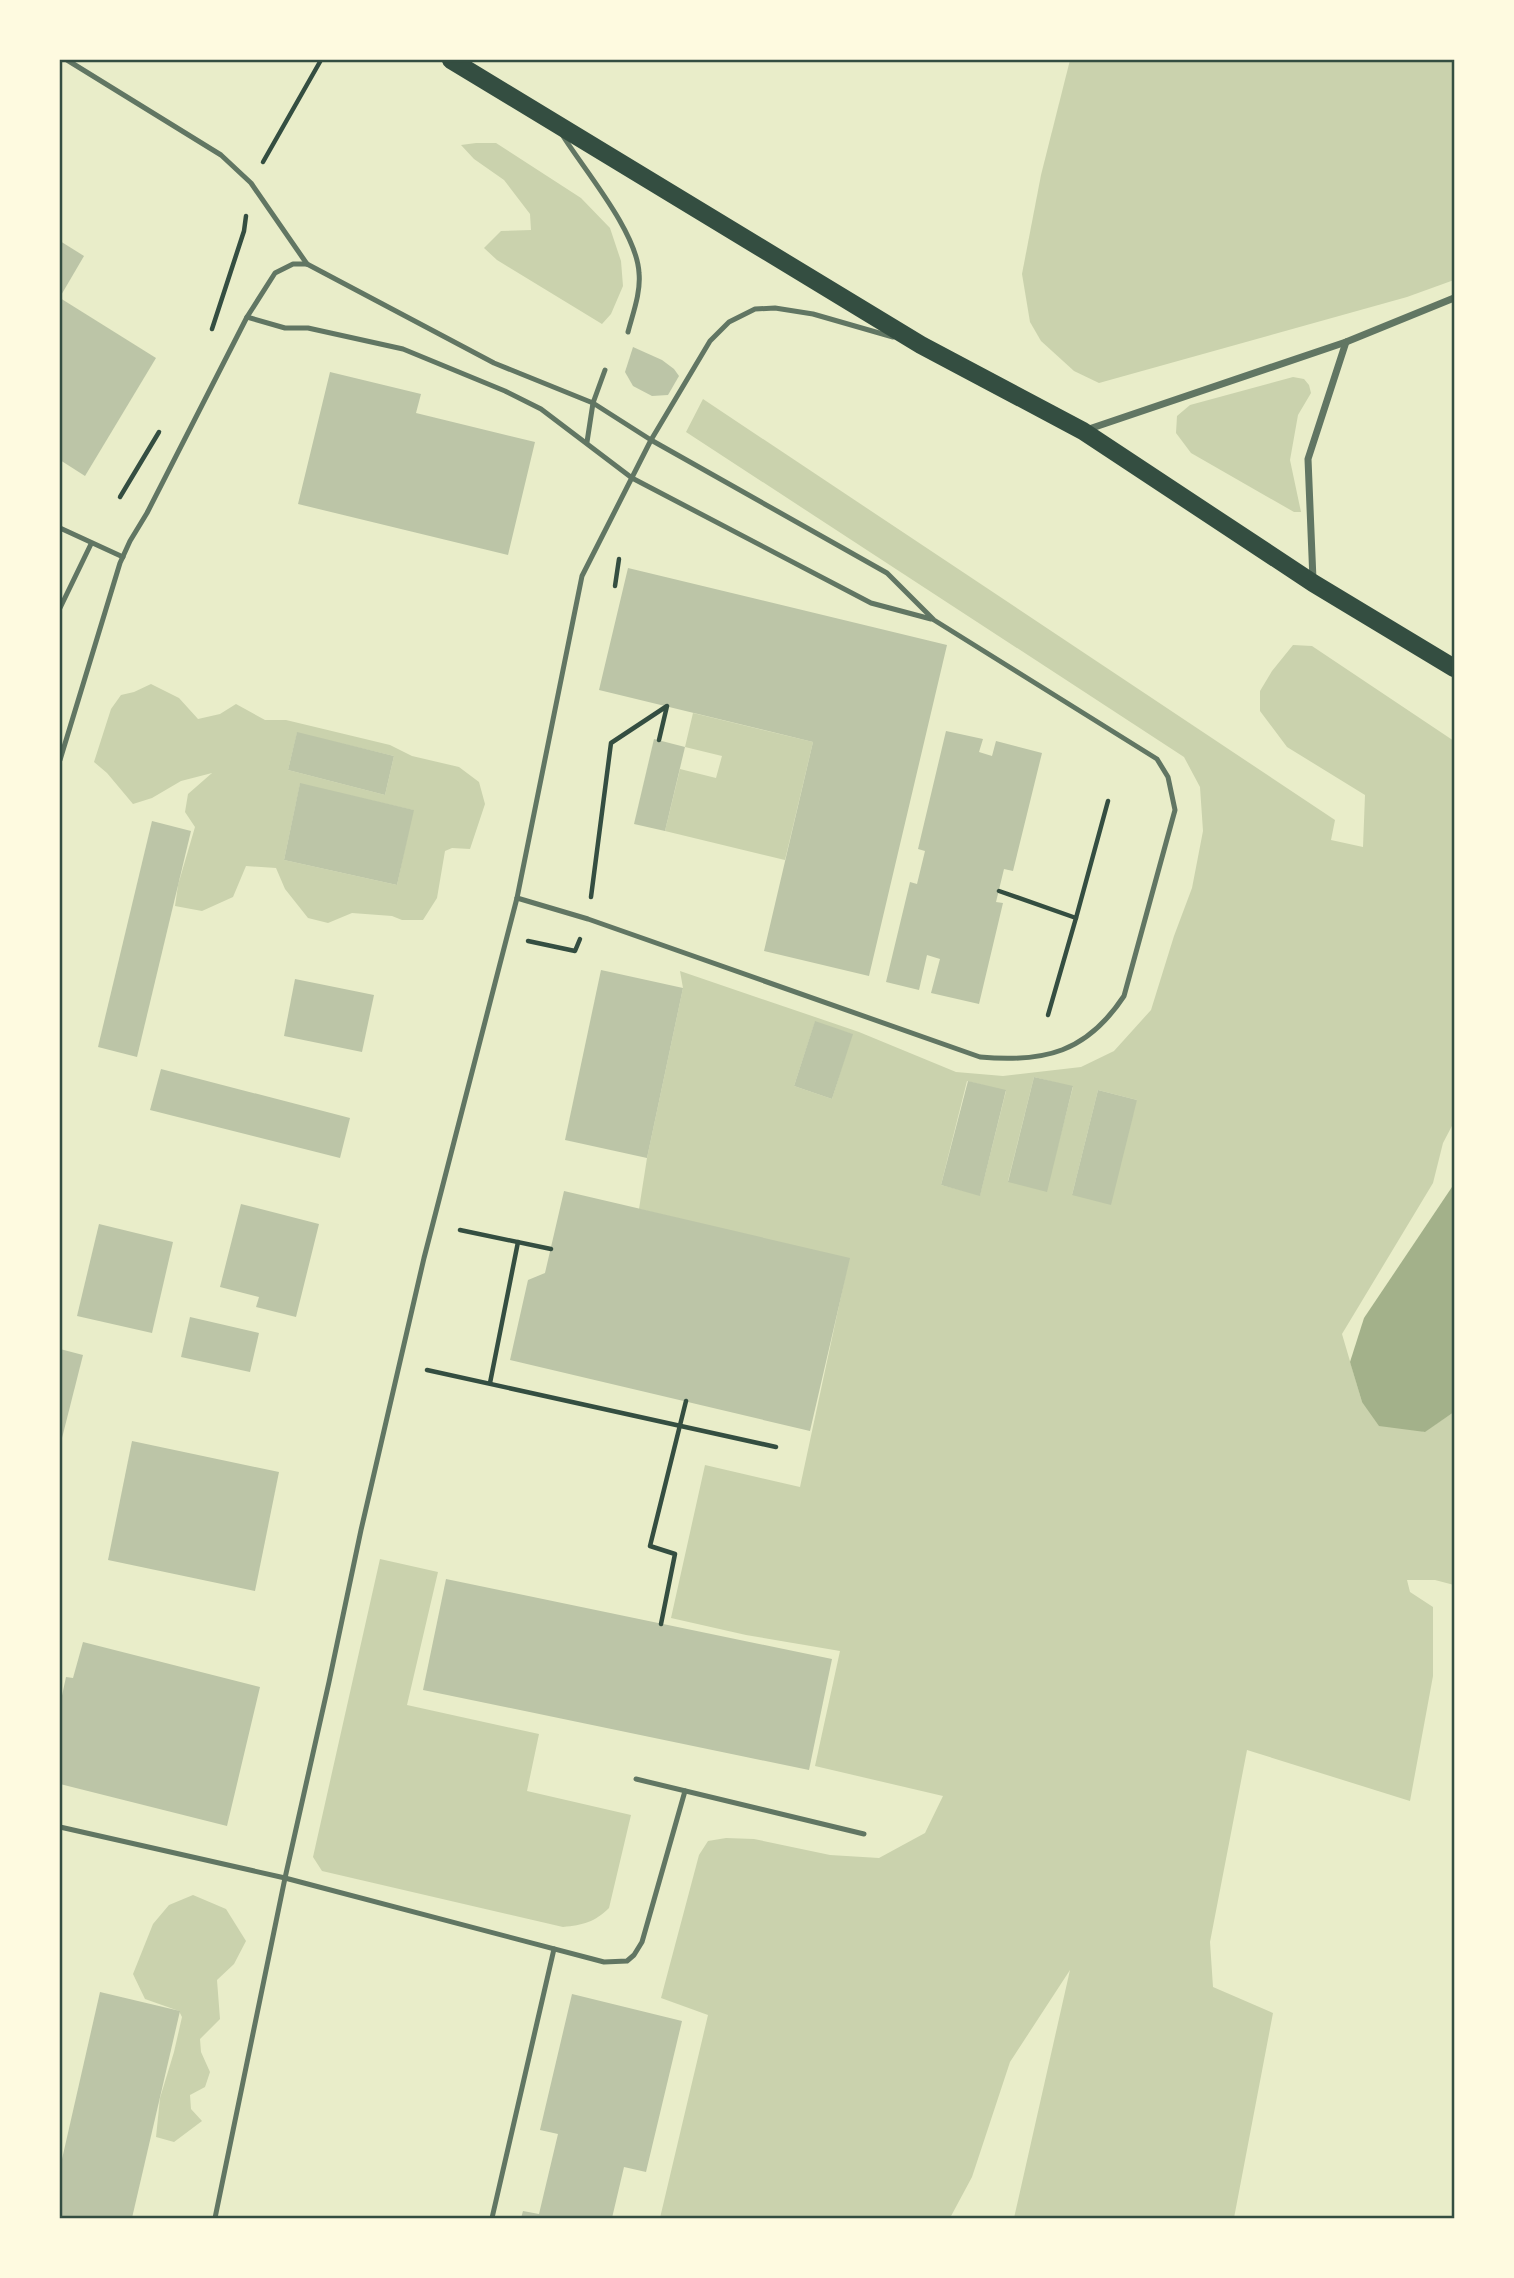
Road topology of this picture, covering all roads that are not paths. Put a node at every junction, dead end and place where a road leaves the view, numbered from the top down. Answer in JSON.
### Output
{"nodes":[{"id":1,"x":67,"y":60,"type":"edge"},
{"id":2,"x":451,"y":60,"type":"edge"},
{"id":3,"x":553,"y":121,"type":"junction"},
{"id":4,"x":307,"y":264,"type":"junction"},
{"id":5,"x":1454,"y":298,"type":"edge"},
{"id":6,"x":247,"y":317,"type":"junction"},
{"id":7,"x":628,"y":332,"type":"dead end"},
{"id":8,"x":1346,"y":342,"type":"junction"},
{"id":9,"x":921,"y":345,"type":"junction"},
{"id":10,"x":605,"y":370,"type":"dead end"},
{"id":11,"x":593,"y":403,"type":"junction"},
{"id":12,"x":1083,"y":431,"type":"junction"},
{"id":13,"x":651,"y":440,"type":"junction"},
{"id":14,"x":587,"y":442,"type":"junction"},
{"id":15,"x":632,"y":478,"type":"junction"},
{"id":16,"x":60,"y":528,"type":"edge"},
{"id":17,"x":91,"y":544,"type":"junction"},
{"id":18,"x":123,"y":556,"type":"junction"},
{"id":19,"x":1313,"y":583,"type":"junction"},
{"id":20,"x":60,"y":608,"type":"edge"},
{"id":21,"x":934,"y":620,"type":"junction"},
{"id":22,"x":1454,"y":668,"type":"edge"},
{"id":23,"x":60,"y":760,"type":"edge"},
{"id":24,"x":517,"y":898,"type":"junction"},
{"id":25,"x":636,"y":1779,"type":"dead end"},
{"id":26,"x":685,"y":1791,"type":"junction"},
{"id":27,"x":60,"y":1827,"type":"edge"},
{"id":28,"x":864,"y":1834,"type":"dead end"},
{"id":29,"x":285,"y":1878,"type":"junction"},
{"id":30,"x":554,"y":1949,"type":"junction"},
{"id":31,"x":215,"y":2218,"type":"edge"},
{"id":32,"x":492,"y":2218,"type":"edge"}],
"edges":[{"from":1,"to":4,"type":"lane"},
{"from":2,"to":3,"type":"main road"},
{"from":3,"to":7,"type":"lane"},
{"from":3,"to":9,"type":"main road"},
{"from":4,"to":6,"type":"lane"},
{"from":4,"to":11,"type":"lane"},
{"from":5,"to":8,"type":"street"},
{"from":6,"to":14,"type":"lane"},
{"from":6,"to":18,"type":"lane"},
{"from":8,"to":12,"type":"street"},
{"from":8,"to":19,"type":"street"},
{"from":9,"to":12,"type":"main road"},
{"from":9,"to":13,"type":"lane"},
{"from":10,"to":11,"type":"lane"},
{"from":11,"to":13,"type":"lane"},
{"from":11,"to":14,"type":"lane"},
{"from":12,"to":19,"type":"main road"},
{"from":13,"to":15,"type":"lane"},
{"from":13,"to":21,"type":"lane"},
{"from":14,"to":15,"type":"lane"},
{"from":15,"to":21,"type":"lane"},
{"from":15,"to":24,"type":"lane"},
{"from":16,"to":17,"type":"lane"},
{"from":17,"to":18,"type":"lane"},
{"from":17,"to":20,"type":"lane"},
{"from":18,"to":23,"type":"lane"},
{"from":19,"to":22,"type":"main road"},
{"from":21,"to":24,"type":"lane"},
{"from":24,"to":29,"type":"lane"},
{"from":25,"to":26,"type":"lane"},
{"from":26,"to":28,"type":"lane"},
{"from":26,"to":30,"type":"lane"},
{"from":27,"to":29,"type":"lane"},
{"from":29,"to":30,"type":"lane"},
{"from":29,"to":31,"type":"lane"},
{"from":30,"to":32,"type":"lane"}]}
